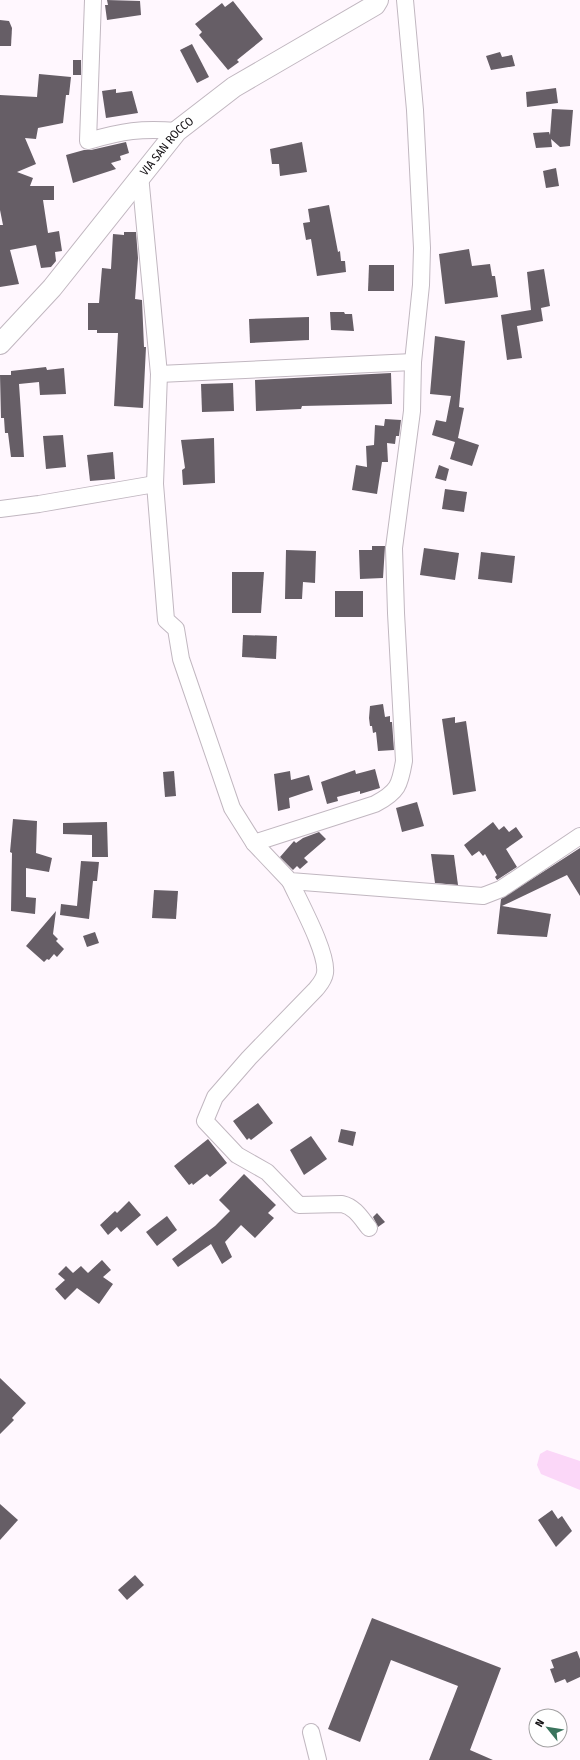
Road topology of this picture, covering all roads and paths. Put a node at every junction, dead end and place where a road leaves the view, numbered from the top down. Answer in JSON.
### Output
{"nodes":[{"id":1,"x":93,"y":0,"type":"edge"},
{"id":2,"x":405,"y":0,"type":"edge"},
{"id":3,"x":375,"y":2,"type":"edge"},
{"id":4,"x":177,"y":131,"type":"junction"},
{"id":5,"x":140,"y":175,"type":"junction"},
{"id":6,"x":0,"y":344,"type":"edge"},
{"id":7,"x":413,"y":362,"type":"junction"},
{"id":8,"x":159,"y":374,"type":"junction"},
{"id":9,"x":155,"y":484,"type":"junction"},
{"id":10,"x":0,"y":508,"type":"edge"},
{"id":11,"x":580,"y":836,"type":"edge"},
{"id":12,"x":254,"y":843,"type":"junction"},
{"id":13,"x":290,"y":881,"type":"junction"},
{"id":14,"x":369,"y":1228,"type":"dead end"},
{"id":15,"x":311,"y":1732,"type":"dead end"},
{"id":16,"x":318,"y":1760,"type":"edge"}],
"edges":[{"from":1,"to":4,"type":"street"},
{"from":2,"to":7,"type":"street"},
{"from":3,"to":4,"type":"street","name":"VIA SAN ROCCO"},
{"from":4,"to":5,"type":"street","name":"VIA SAN ROCCO"},
{"from":5,"to":6,"type":"street","name":"VIA SAN ROCCO"},
{"from":5,"to":8,"type":"street"},
{"from":7,"to":8,"type":"street"},
{"from":7,"to":12,"type":"street"},
{"from":8,"to":9,"type":"street"},
{"from":9,"to":10,"type":"street"},
{"from":9,"to":12,"type":"street"},
{"from":11,"to":13,"type":"street"},
{"from":12,"to":13,"type":"street"},
{"from":13,"to":14,"type":"street"},
{"from":15,"to":16,"type":"street"}]}
